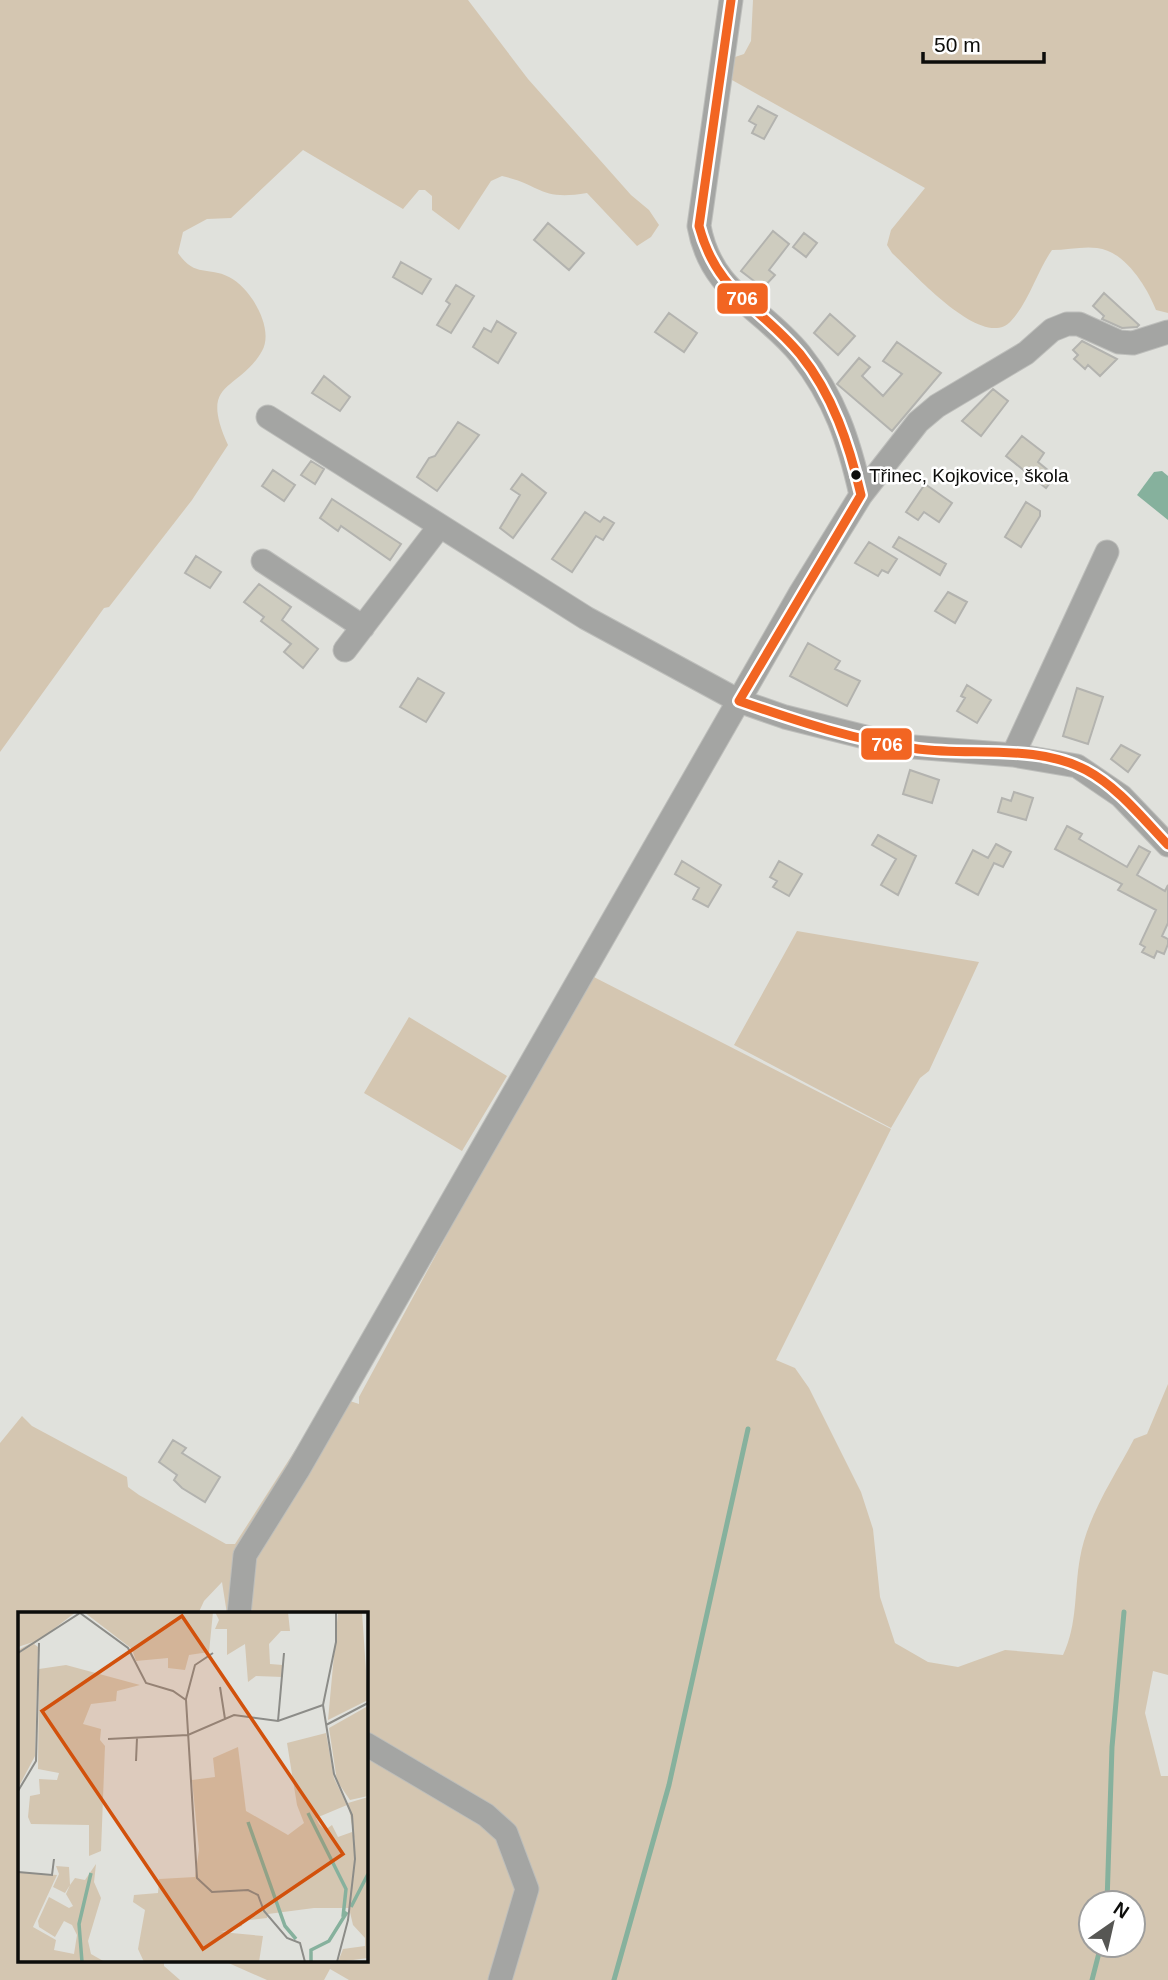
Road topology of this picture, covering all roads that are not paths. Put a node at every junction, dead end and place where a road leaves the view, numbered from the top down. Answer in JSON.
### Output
{"nodes":[{"id":1,"x":731,"y":0,"type":"edge"},
{"id":2,"x":1168,"y":332,"type":"edge"},
{"id":3,"x":268,"y":417,"type":"dead end"},
{"id":4,"x":861,"y":495,"type":"junction"},
{"id":5,"x":439,"y":527,"type":"junction"},
{"id":6,"x":1107,"y":552,"type":"dead end"},
{"id":7,"x":264,"y":561,"type":"dead end"},
{"id":8,"x":363,"y":626,"type":"junction"},
{"id":9,"x":345,"y":650,"type":"dead end"},
{"id":10,"x":739,"y":701,"type":"junction"},
{"id":11,"x":1013,"y":755,"type":"junction"},
{"id":12,"x":1168,"y":845,"type":"edge"},
{"id":13,"x":239,"y":1612,"type":"edge"},
{"id":14,"x":368,"y":1745,"type":"edge"},
{"id":15,"x":500,"y":1980,"type":"edge"}],
"edges":[{"from":1,"to":4,"type":"street"},
{"from":2,"to":4,"type":"street"},
{"from":3,"to":5,"type":"street"},
{"from":4,"to":10,"type":"street"},
{"from":5,"to":8,"type":"street"},
{"from":5,"to":10,"type":"street"},
{"from":6,"to":11,"type":"street"},
{"from":7,"to":8,"type":"street"},
{"from":8,"to":9,"type":"street"},
{"from":10,"to":11,"type":"street"},
{"from":10,"to":13,"type":"street"},
{"from":11,"to":12,"type":"street"},
{"from":14,"to":15,"type":"street"}]}
